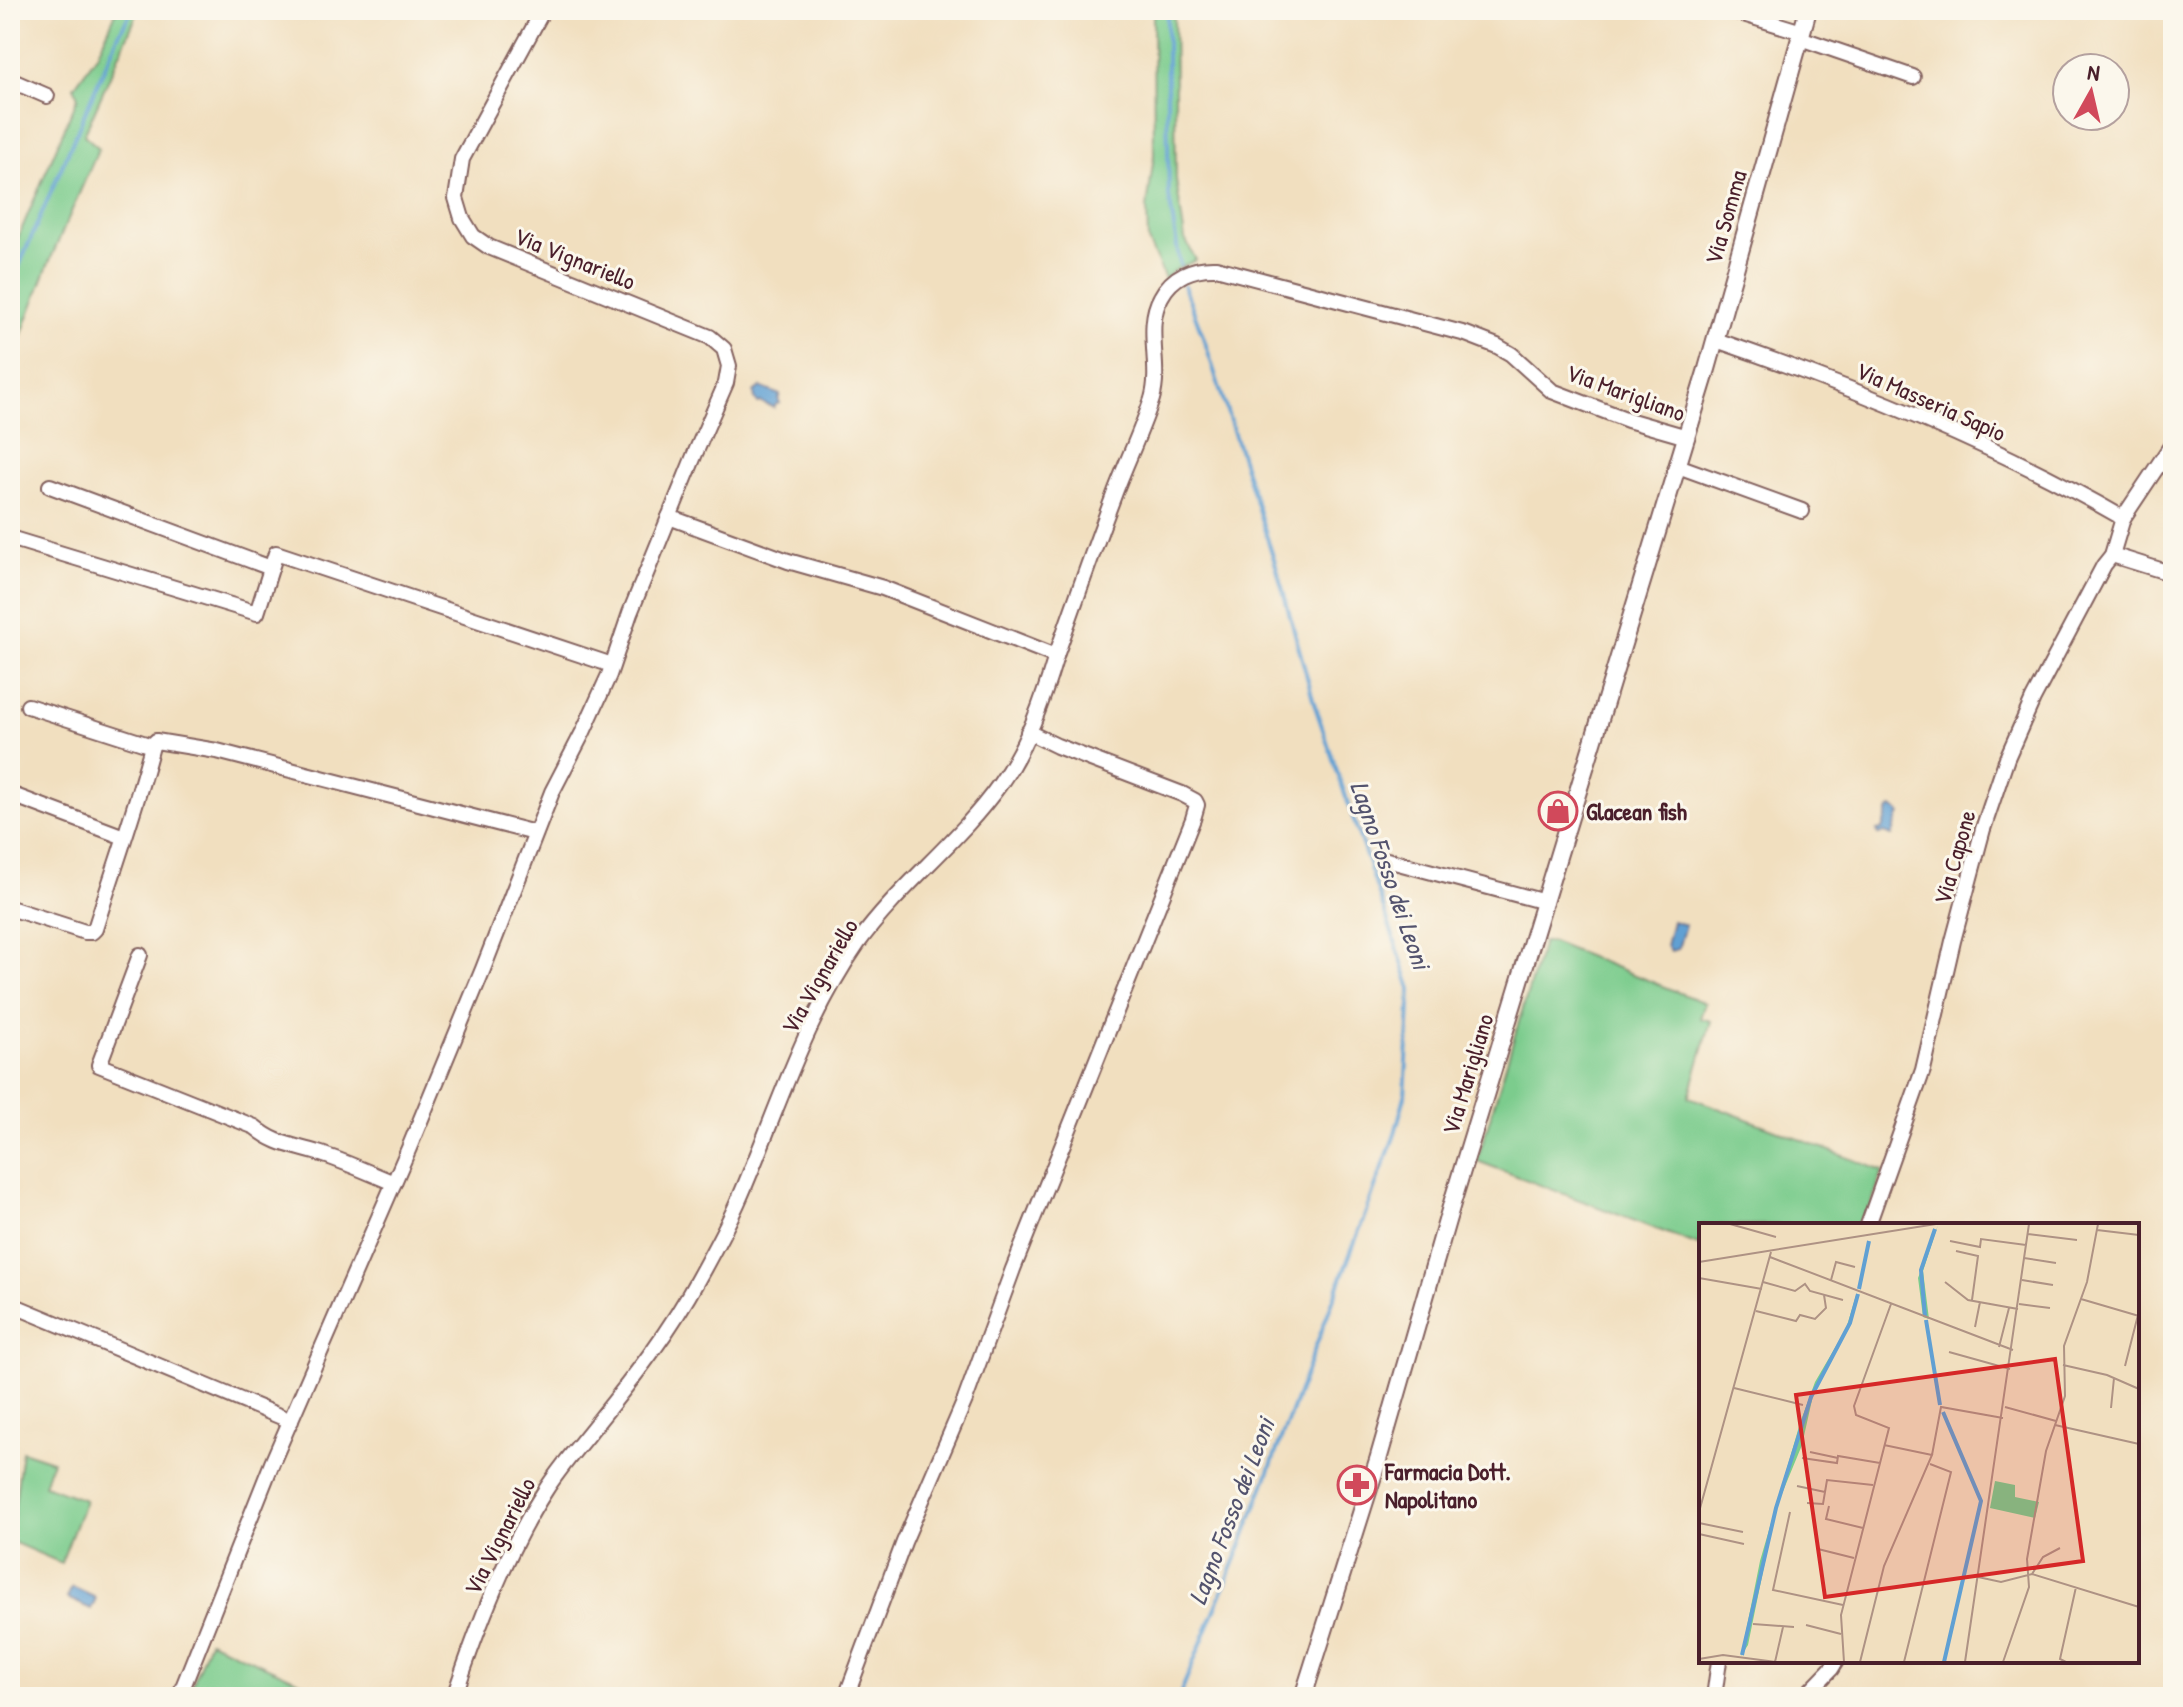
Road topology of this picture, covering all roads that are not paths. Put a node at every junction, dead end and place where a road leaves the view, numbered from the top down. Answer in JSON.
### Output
{"nodes":[{"id":1,"x":543,"y":10,"type":"edge"},
{"id":2,"x":1730,"y":10,"type":"edge"},
{"id":3,"x":1808,"y":10,"type":"edge"},
{"id":4,"x":1801,"y":35,"type":"junction"},
{"id":5,"x":1913,"y":77,"type":"dead end"},
{"id":6,"x":10,"y":80,"type":"edge"},
{"id":7,"x":47,"y":96,"type":"dead end"},
{"id":8,"x":1716,"y":340,"type":"junction"},
{"id":9,"x":1687,"y":437,"type":"junction"},
{"id":10,"x":2173,"y":443,"type":"edge"},
{"id":11,"x":1678,"y":466,"type":"junction"},
{"id":12,"x":50,"y":486,"type":"dead end"},
{"id":13,"x":1802,"y":511,"type":"dead end"},
{"id":14,"x":669,"y":517,"type":"junction"},
{"id":15,"x":2123,"y":518,"type":"junction"},
{"id":16,"x":10,"y":538,"type":"edge"},
{"id":17,"x":2112,"y":555,"type":"junction"},
{"id":18,"x":271,"y":568,"type":"junction"},
{"id":19,"x":2173,"y":574,"type":"edge"},
{"id":20,"x":1056,"y":656,"type":"junction"},
{"id":21,"x":612,"y":665,"type":"junction"},
{"id":22,"x":28,"y":706,"type":"dead end"},
{"id":23,"x":1028,"y":732,"type":"junction"},
{"id":24,"x":152,"y":746,"type":"junction"},
{"id":25,"x":10,"y":794,"type":"edge"},
{"id":26,"x":535,"y":833,"type":"junction"},
{"id":27,"x":124,"y":837,"type":"junction"},
{"id":28,"x":1387,"y":860,"type":"dead end"},
{"id":29,"x":1545,"y":902,"type":"junction"},
{"id":30,"x":10,"y":908,"type":"edge"},
{"id":31,"x":140,"y":955,"type":"dead end"},
{"id":32,"x":394,"y":1183,"type":"junction"},
{"id":33,"x":1869,"y":1223,"type":"edge"},
{"id":34,"x":10,"y":1304,"type":"edge"},
{"id":35,"x":291,"y":1421,"type":"junction"},
{"id":36,"x":1719,"y":1663,"type":"edge"},
{"id":37,"x":1835,"y":1663,"type":"edge"},
{"id":38,"x":179,"y":1697,"type":"edge"},
{"id":39,"x":454,"y":1697,"type":"edge"},
{"id":40,"x":846,"y":1697,"type":"edge"},
{"id":41,"x":1303,"y":1697,"type":"edge"},
{"id":42,"x":1714,"y":1697,"type":"edge"},
{"id":43,"x":1804,"y":1697,"type":"edge"}],
"edges":[{"from":1,"to":14,"type":"street","name":"Via Vignariello"},
{"from":2,"to":4,"type":"street"},
{"from":3,"to":4,"type":"street","name":"Via Somma"},
{"from":4,"to":5,"type":"street"},
{"from":4,"to":8,"type":"street","name":"Via Somma"},
{"from":6,"to":7,"type":"street"},
{"from":8,"to":9,"type":"street","name":"Via Somma"},
{"from":8,"to":15,"type":"street","name":"Via Masseria Sapio"},
{"from":9,"to":11,"type":"street","name":"Via Marigliano"},
{"from":9,"to":20,"type":"street","name":"Via Marigliano"},
{"from":10,"to":15,"type":"street","name":"Via Capone"},
{"from":11,"to":13,"type":"street"},
{"from":11,"to":29,"type":"street","name":"Via Marigliano"},
{"from":12,"to":18,"type":"street"},
{"from":14,"to":20,"type":"street"},
{"from":14,"to":21,"type":"street","name":"Via Vignariello"},
{"from":15,"to":17,"type":"street","name":"Via Capone"},
{"from":16,"to":18,"type":"street"},
{"from":17,"to":19,"type":"street"},
{"from":17,"to":33,"type":"street","name":"Via Capone"},
{"from":18,"to":21,"type":"street"},
{"from":20,"to":23,"type":"street","name":"Via Vignariello"},
{"from":21,"to":26,"type":"street","name":"Via Vignariello"},
{"from":22,"to":24,"type":"street"},
{"from":23,"to":39,"type":"street","name":"Via Vignariello"},
{"from":23,"to":40,"type":"street"},
{"from":24,"to":26,"type":"street"},
{"from":24,"to":27,"type":"street"},
{"from":25,"to":27,"type":"street"},
{"from":26,"to":32,"type":"street","name":"Via Vignariello"},
{"from":27,"to":30,"type":"street"},
{"from":28,"to":29,"type":"street"},
{"from":29,"to":41,"type":"street","name":"Via Marigliano"},
{"from":31,"to":32,"type":"street"},
{"from":32,"to":35,"type":"street","name":"Via Vignariello"},
{"from":34,"to":35,"type":"street"},
{"from":35,"to":38,"type":"street","name":"Via Vignariello"},
{"from":36,"to":42,"type":"street"},
{"from":37,"to":43,"type":"street"}]}
